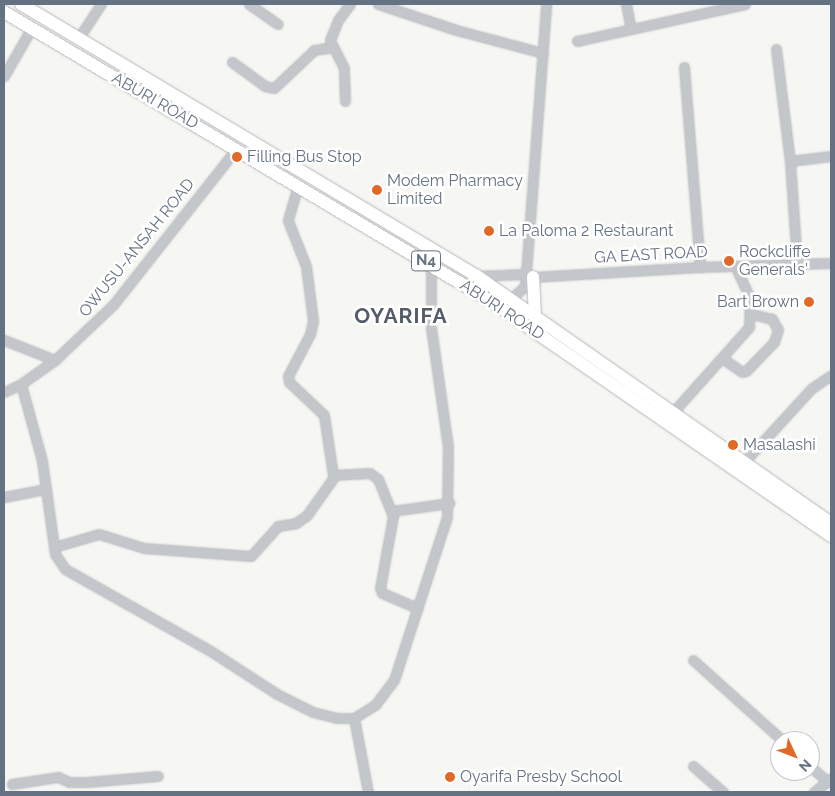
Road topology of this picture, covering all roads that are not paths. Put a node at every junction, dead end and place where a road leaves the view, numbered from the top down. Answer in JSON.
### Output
{"nodes":[{"id":1,"x":21,"y":4,"type":"edge"},
{"id":2,"x":101,"y":4,"type":"edge"},
{"id":3,"x":249,"y":4,"type":"edge"},
{"id":4,"x":350,"y":4,"type":"edge"},
{"id":5,"x":378,"y":4,"type":"edge"},
{"id":6,"x":546,"y":4,"type":"edge"},
{"id":7,"x":626,"y":4,"type":"edge"},
{"id":8,"x":746,"y":4,"type":"edge"},
{"id":9,"x":4,"y":12,"type":"edge"},
{"id":10,"x":278,"y":24,"type":"dead end"},
{"id":11,"x":31,"y":29,"type":"junction"},
{"id":12,"x":631,"y":29,"type":"junction"},
{"id":13,"x":78,"y":39,"type":"junction"},
{"id":14,"x":578,"y":41,"type":"dead end"},
{"id":15,"x":332,"y":47,"type":"junction"},
{"id":16,"x":776,"y":49,"type":"dead end"},
{"id":17,"x":543,"y":53,"type":"junction"},
{"id":18,"x":232,"y":62,"type":"dead end"},
{"id":19,"x":684,"y":67,"type":"dead end"},
{"id":20,"x":4,"y":76,"type":"edge"},
{"id":21,"x":344,"y":101,"type":"dead end"},
{"id":22,"x":236,"y":148,"type":"junction"},
{"id":23,"x":831,"y":156,"type":"edge"},
{"id":24,"x":790,"y":161,"type":"junction"},
{"id":25,"x":298,"y":185,"type":"junction"},
{"id":26,"x":831,"y":263,"type":"edge"},
{"id":27,"x":431,"y":264,"type":"junction"},
{"id":28,"x":797,"y":264,"type":"junction"},
{"id":29,"x":735,"y":266,"type":"junction"},
{"id":30,"x":700,"y":267,"type":"junction"},
{"id":31,"x":477,"y":276,"type":"junction"},
{"id":32,"x":528,"y":279,"type":"junction"},
{"id":33,"x":512,"y":298,"type":"junction"},
{"id":34,"x":492,"y":302,"type":"junction"},
{"id":35,"x":535,"y":314,"type":"junction"},
{"id":36,"x":752,"y":314,"type":"junction"},
{"id":37,"x":4,"y":340,"type":"edge"},
{"id":38,"x":722,"y":358,"type":"junction"},
{"id":39,"x":55,"y":360,"type":"junction"},
{"id":40,"x":831,"y":375,"type":"edge"},
{"id":41,"x":21,"y":384,"type":"junction"},
{"id":42,"x":4,"y":392,"type":"edge"},
{"id":43,"x":674,"y":411,"type":"junction"},
{"id":44,"x":745,"y":461,"type":"junction"},
{"id":45,"x":334,"y":477,"type":"junction"},
{"id":46,"x":46,"y":489,"type":"junction"},
{"id":47,"x":4,"y":496,"type":"edge"},
{"id":48,"x":449,"y":503,"type":"junction"},
{"id":49,"x":392,"y":511,"type":"junction"},
{"id":50,"x":831,"y":522,"type":"edge"},
{"id":51,"x":831,"y":536,"type":"edge"},
{"id":52,"x":54,"y":547,"type":"junction"},
{"id":53,"x":418,"y":608,"type":"junction"},
{"id":54,"x":693,"y":660,"type":"dead end"},
{"id":55,"x":354,"y":718,"type":"junction"},
{"id":56,"x":772,"y":731,"type":"edge"},
{"id":57,"x":693,"y":766,"type":"dead end"},
{"id":58,"x":158,"y":776,"type":"dead end"},
{"id":59,"x":830,"y":780,"type":"edge"},
{"id":60,"x":12,"y":784,"type":"dead end"},
{"id":61,"x":368,"y":792,"type":"edge"},
{"id":62,"x":723,"y":792,"type":"edge"},
{"id":63,"x":814,"y":792,"type":"edge"}],
"edges":[{"from":1,"to":13,"type":"highway","name":"ABURI ROAD","number":"N4"},
{"from":2,"to":13,"type":"street"},
{"from":3,"to":10,"type":"street"},
{"from":4,"to":15,"type":"street"},
{"from":5,"to":17,"type":"street"},
{"from":6,"to":17,"type":"street"},
{"from":7,"to":12,"type":"street"},
{"from":8,"to":12,"type":"street"},
{"from":9,"to":11,"type":"highway","name":"ABURI ROAD","number":"N4"},
{"from":11,"to":20,"type":"street"},
{"from":11,"to":22,"type":"highway","name":"ABURI ROAD","number":"N4"},
{"from":12,"to":14,"type":"street"},
{"from":13,"to":31,"type":"highway","name":"ABURI ROAD","number":"N4"},
{"from":15,"to":18,"type":"street"},
{"from":15,"to":21,"type":"street"},
{"from":16,"to":24,"type":"street"},
{"from":17,"to":32,"type":"street"},
{"from":19,"to":30,"type":"street"},
{"from":22,"to":25,"type":"highway","name":"ABURI ROAD","number":"N4"},
{"from":22,"to":39,"type":"street","name":"OWUSU-ANSAH ROAD"},
{"from":23,"to":24,"type":"street"},
{"from":24,"to":28,"type":"street"},
{"from":25,"to":27,"type":"highway","name":"ABURI ROAD","number":"N4"},
{"from":25,"to":45,"type":"street"},
{"from":26,"to":28,"type":"street","name":"GA EAST ROAD"},
{"from":27,"to":34,"type":"highway","name":"ABURI ROAD","number":"N4"},
{"from":27,"to":48,"type":"street"},
{"from":28,"to":29,"type":"street","name":"GA EAST ROAD"},
{"from":29,"to":30,"type":"street","name":"GA EAST ROAD"},
{"from":29,"to":36,"type":"street"},
{"from":30,"to":32,"type":"street","name":"GA EAST ROAD"},
{"from":31,"to":32,"type":"street","name":"GA EAST ROAD"},
{"from":31,"to":33,"type":"highway","name":"ABURI ROAD","number":"N4"},
{"from":32,"to":33,"type":"street"},
{"from":32,"to":35,"type":"highway"},
{"from":33,"to":34,"type":"street"},
{"from":33,"to":35,"type":"highway","name":"ABURI ROAD","number":"N4"},
{"from":34,"to":51,"type":"highway","name":"ABURI ROAD","number":"N4"},
{"from":35,"to":43,"type":"highway","name":"ABURI ROAD","number":"N4"},
{"from":36,"to":38,"type":"street"},
{"from":36,"to":38,"type":"street"},
{"from":37,"to":39,"type":"street"},
{"from":38,"to":43,"type":"street"},
{"from":39,"to":41,"type":"street","name":"OWUSU-ANSAH ROAD"},
{"from":40,"to":44,"type":"street"},
{"from":41,"to":42,"type":"street","name":"OWUSU-ANSAH ROAD"},
{"from":41,"to":46,"type":"street"},
{"from":43,"to":44,"type":"highway","name":"ABURI ROAD","number":"N4"},
{"from":44,"to":50,"type":"highway","name":"ABURI ROAD","number":"N4"},
{"from":45,"to":49,"type":"street"},
{"from":45,"to":52,"type":"street"},
{"from":46,"to":47,"type":"street"},
{"from":46,"to":52,"type":"street"},
{"from":48,"to":49,"type":"street"},
{"from":48,"to":53,"type":"street"},
{"from":49,"to":53,"type":"street"},
{"from":52,"to":55,"type":"street"},
{"from":53,"to":55,"type":"street"},
{"from":54,"to":56,"type":"street"},
{"from":55,"to":61,"type":"street"},
{"from":57,"to":62,"type":"street"},
{"from":58,"to":60,"type":"street"},
{"from":59,"to":63,"type":"street"}]}
